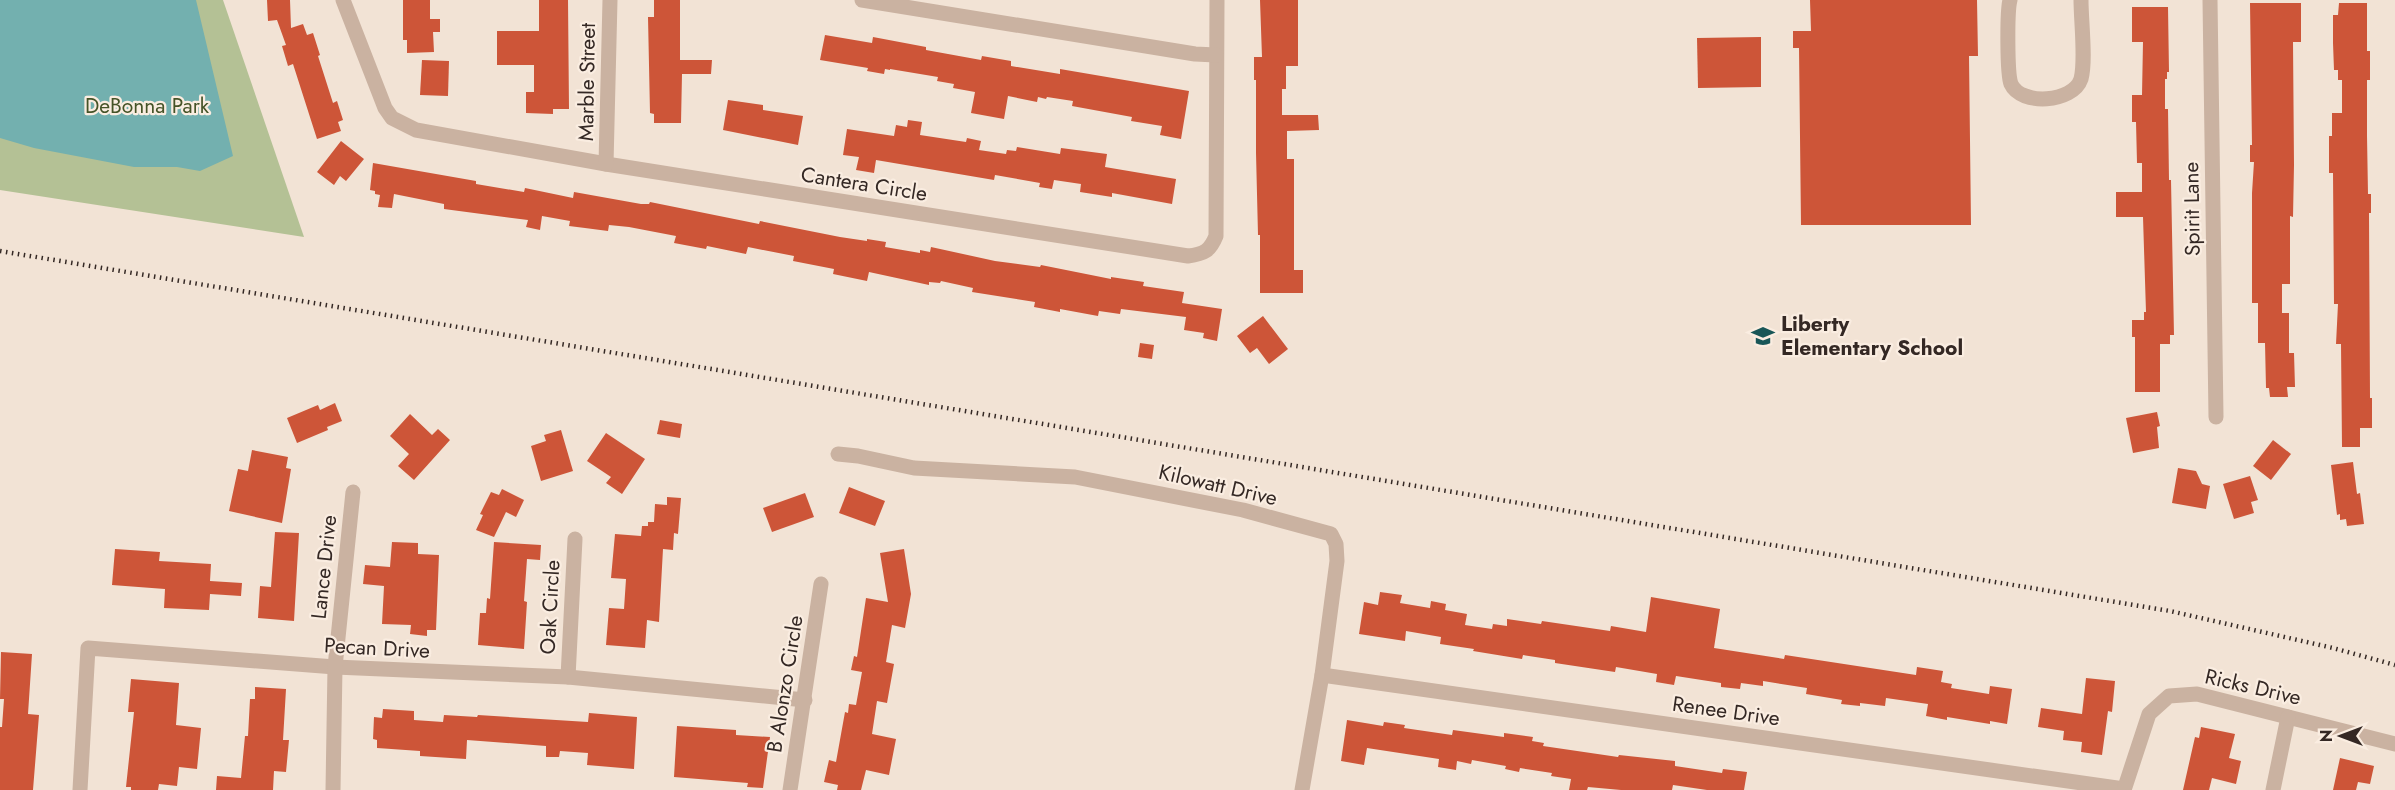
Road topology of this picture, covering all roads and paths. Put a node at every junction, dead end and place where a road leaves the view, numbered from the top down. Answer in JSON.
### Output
{"nodes":[{"id":1,"x":343,"y":0,"type":"edge"},
{"id":2,"x":610,"y":0,"type":"edge"},
{"id":3,"x":862,"y":0,"type":"edge"},
{"id":4,"x":1217,"y":0,"type":"edge"},
{"id":5,"x":2010,"y":0,"type":"edge"},
{"id":6,"x":2081,"y":0,"type":"edge"},
{"id":7,"x":2210,"y":0,"type":"edge"},
{"id":8,"x":1216,"y":55,"type":"junction"},
{"id":9,"x":606,"y":164,"type":"junction"},
{"id":10,"x":2216,"y":417,"type":"dead end"},
{"id":11,"x":838,"y":454,"type":"dead end"},
{"id":12,"x":353,"y":492,"type":"dead end"},
{"id":13,"x":575,"y":539,"type":"dead end"},
{"id":14,"x":821,"y":584,"type":"dead end"},
{"id":15,"x":335,"y":668,"type":"junction"},
{"id":16,"x":1322,"y":675,"type":"junction"},
{"id":17,"x":568,"y":677,"type":"junction"},
{"id":18,"x":805,"y":700,"type":"junction"},
{"id":19,"x":2288,"y":717,"type":"junction"},
{"id":20,"x":2395,"y":744,"type":"edge"},
{"id":21,"x":80,"y":790,"type":"edge"},
{"id":22,"x":333,"y":790,"type":"edge"},
{"id":23,"x":790,"y":790,"type":"edge"},
{"id":24,"x":1302,"y":790,"type":"edge"},
{"id":25,"x":2124,"y":790,"type":"edge"},
{"id":26,"x":2273,"y":790,"type":"edge"}],
"edges":[{"from":1,"to":9,"type":"street","name":"Cantera Circle"},
{"from":2,"to":9,"type":"street","name":"Marble Street"},
{"from":3,"to":8,"type":"street"},
{"from":4,"to":8,"type":"street","name":"Cantera Circle"},
{"from":5,"to":6,"type":"street"},
{"from":7,"to":10,"type":"street","name":"Spirit Lane"},
{"from":8,"to":9,"type":"street","name":"Cantera Circle"},
{"from":11,"to":16,"type":"street","name":"Kilowatt Drive"},
{"from":12,"to":15,"type":"street","name":"Lance Drive"},
{"from":13,"to":17,"type":"street","name":"Oak Circle"},
{"from":14,"to":18,"type":"street","name":"B Alonzo Circle"},
{"from":15,"to":17,"type":"street","name":"Pecan Drive"},
{"from":15,"to":21,"type":"street","name":"Pecan Drive"},
{"from":15,"to":22,"type":"street","name":"Lance Drive"},
{"from":16,"to":24,"type":"street","name":"Kilowatt Drive"},
{"from":16,"to":25,"type":"street","name":"Renee Drive"},
{"from":17,"to":18,"type":"street","name":"Pecan Drive"},
{"from":18,"to":23,"type":"street","name":"B Alonzo Circle"},
{"from":19,"to":20,"type":"street","name":"Ricks Drive"},
{"from":19,"to":25,"type":"street","name":"Ricks Drive"},
{"from":19,"to":26,"type":"street"}]}
